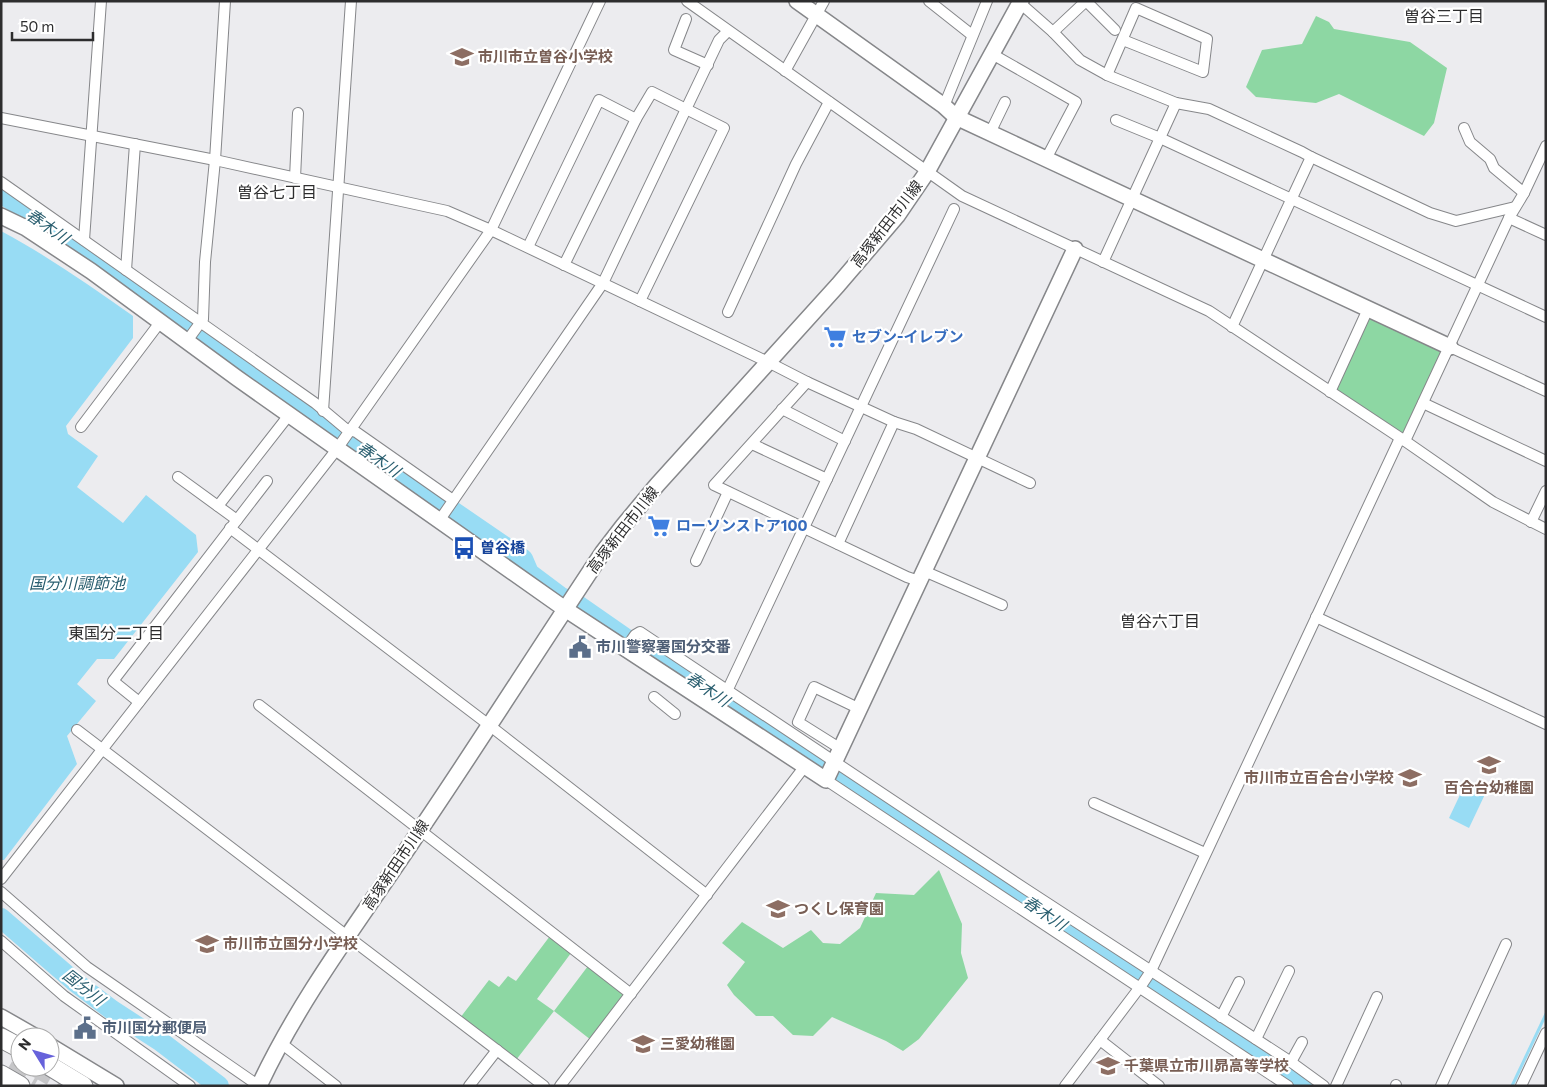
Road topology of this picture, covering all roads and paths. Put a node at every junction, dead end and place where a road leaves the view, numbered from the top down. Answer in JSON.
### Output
{"nodes":[{"id":1,"x":101,"y":1,"type":"edge"},
{"id":2,"x":225,"y":1,"type":"edge"},
{"id":3,"x":351,"y":1,"type":"edge"},
{"id":4,"x":600,"y":1,"type":"edge"},
{"id":5,"x":687,"y":1,"type":"edge"},
{"id":6,"x":797,"y":1,"type":"edge"},
{"id":7,"x":824,"y":1,"type":"edge"},
{"id":8,"x":929,"y":1,"type":"edge"},
{"id":9,"x":987,"y":1,"type":"edge"},
{"id":10,"x":1020,"y":2,"type":"edge"},
{"id":11,"x":816,"y":15,"type":"junction"},
{"id":12,"x":686,"y":19,"type":"dead end"},
{"id":13,"x":1115,"y":30,"type":"dead end"},
{"id":14,"x":728,"y":31,"type":"junction"},
{"id":15,"x":1053,"y":32,"type":"junction"},
{"id":16,"x":972,"y":34,"type":"junction"},
{"id":17,"x":1124,"y":40,"type":"junction"},
{"id":18,"x":992,"y":54,"type":"junction"},
{"id":19,"x":708,"y":65,"type":"junction"},
{"id":20,"x":785,"y":71,"type":"junction"},
{"id":21,"x":1107,"y":75,"type":"junction"},
{"id":22,"x":829,"y":102,"type":"junction"},
{"id":23,"x":1005,"y":102,"type":"dead end"},
{"id":24,"x":1176,"y":103,"type":"junction"},
{"id":25,"x":944,"y":106,"type":"junction"},
{"id":26,"x":687,"y":109,"type":"junction"},
{"id":27,"x":298,"y":113,"type":"dead end"},
{"id":28,"x":956,"y":117,"type":"junction"},
{"id":29,"x":1,"y":118,"type":"edge"},
{"id":30,"x":636,"y":119,"type":"junction"},
{"id":31,"x":1116,"y":120,"type":"dead end"},
{"id":32,"x":1464,"y":128,"type":"dead end"},
{"id":33,"x":990,"y":132,"type":"junction"},
{"id":34,"x":92,"y":136,"type":"junction"},
{"id":35,"x":1160,"y":138,"type":"junction"},
{"id":36,"x":134,"y":144,"type":"junction"},
{"id":37,"x":1546,"y":146,"type":"edge"},
{"id":38,"x":1311,"y":157,"type":"junction"},
{"id":39,"x":215,"y":160,"type":"junction"},
{"id":40,"x":1046,"y":160,"type":"junction"},
{"id":41,"x":927,"y":172,"type":"junction"},
{"id":42,"x":295,"y":178,"type":"junction"},
{"id":43,"x":1,"y":182,"type":"edge"},
{"id":44,"x":338,"y":187,"type":"junction"},
{"id":45,"x":1524,"y":193,"type":"junction"},
{"id":46,"x":1291,"y":199,"type":"junction"},
{"id":47,"x":1132,"y":200,"type":"junction"},
{"id":48,"x":1515,"y":207,"type":"junction"},
{"id":49,"x":954,"y":209,"type":"dead end"},
{"id":50,"x":1,"y":216,"type":"edge"},
{"id":51,"x":1510,"y":218,"type":"junction"},
{"id":52,"x":491,"y":230,"type":"junction"},
{"id":53,"x":1546,"y":235,"type":"edge"},
{"id":54,"x":84,"y":240,"type":"junction"},
{"id":55,"x":528,"y":247,"type":"junction"},
{"id":56,"x":1075,"y":249,"type":"junction"},
{"id":57,"x":1262,"y":260,"type":"junction"},
{"id":58,"x":1103,"y":262,"type":"junction"},
{"id":59,"x":564,"y":265,"type":"junction"},
{"id":60,"x":126,"y":270,"type":"junction"},
{"id":61,"x":603,"y":283,"type":"junction"},
{"id":62,"x":1478,"y":286,"type":"junction"},
{"id":63,"x":640,"y":301,"type":"junction"},
{"id":64,"x":1368,"y":309,"type":"junction"},
{"id":65,"x":728,"y":312,"type":"dead end"},
{"id":66,"x":1546,"y":317,"type":"edge"},
{"id":67,"x":161,"y":321,"type":"junction"},
{"id":68,"x":200,"y":324,"type":"junction"},
{"id":69,"x":1232,"y":327,"type":"junction"},
{"id":70,"x":189,"y":337,"type":"junction"},
{"id":71,"x":1450,"y":347,"type":"junction"},
{"id":72,"x":768,"y":362,"type":"junction"},
{"id":73,"x":807,"y":382,"type":"junction"},
{"id":74,"x":1546,"y":391,"type":"edge"},
{"id":75,"x":1330,"y":392,"type":"junction"},
{"id":76,"x":1423,"y":404,"type":"junction"},
{"id":77,"x":862,"y":407,"type":"junction"},
{"id":78,"x":782,"y":410,"type":"junction"},
{"id":79,"x":323,"y":411,"type":"junction"},
{"id":80,"x":289,"y":414,"type":"junction"},
{"id":81,"x":894,"y":422,"type":"junction"},
{"id":82,"x":81,"y":427,"type":"dead end"},
{"id":83,"x":351,"y":430,"type":"junction"},
{"id":84,"x":1403,"y":440,"type":"junction"},
{"id":85,"x":845,"y":441,"type":"junction"},
{"id":86,"x":752,"y":444,"type":"junction"},
{"id":87,"x":340,"y":445,"type":"junction"},
{"id":88,"x":977,"y":458,"type":"junction"},
{"id":89,"x":1546,"y":462,"type":"edge"},
{"id":90,"x":178,"y":477,"type":"dead end"},
{"id":91,"x":827,"y":479,"type":"junction"},
{"id":92,"x":267,"y":481,"type":"dead end"},
{"id":93,"x":1030,"y":483,"type":"dead end"},
{"id":94,"x":1546,"y":491,"type":"edge"},
{"id":95,"x":728,"y":492,"type":"junction"},
{"id":96,"x":452,"y":502,"type":"junction"},
{"id":97,"x":218,"y":506,"type":"junction"},
{"id":98,"x":442,"y":516,"type":"junction"},
{"id":99,"x":1531,"y":522,"type":"junction"},
{"id":100,"x":234,"y":524,"type":"junction"},
{"id":101,"x":804,"y":528,"type":"junction"},
{"id":102,"x":1546,"y":529,"type":"edge"},
{"id":103,"x":838,"y":544,"type":"junction"},
{"id":104,"x":259,"y":549,"type":"junction"},
{"id":105,"x":696,"y":560,"type":"dead end"},
{"id":106,"x":922,"y":576,"type":"junction"},
{"id":107,"x":568,"y":604,"type":"junction"},
{"id":108,"x":1002,"y":606,"type":"dead end"},
{"id":109,"x":1316,"y":617,"type":"junction"},
{"id":110,"x":627,"y":647,"type":"junction"},
{"id":111,"x":727,"y":691,"type":"junction"},
{"id":112,"x":654,"y":697,"type":"dead end"},
{"id":113,"x":139,"y":702,"type":"junction"},
{"id":114,"x":259,"y":705,"type":"dead end"},
{"id":115,"x":717,"y":706,"type":"junction"},
{"id":116,"x":860,"y":709,"type":"junction"},
{"id":117,"x":675,"y":714,"type":"dead end"},
{"id":118,"x":1546,"y":724,"type":"edge"},
{"id":119,"x":489,"y":725,"type":"junction"},
{"id":120,"x":77,"y":730,"type":"dead end"},
{"id":121,"x":102,"y":750,"type":"junction"},
{"id":122,"x":833,"y":765,"type":"junction"},
{"id":123,"x":805,"y":766,"type":"junction"},
{"id":124,"x":1094,"y":803,"type":"dead end"},
{"id":125,"x":420,"y":831,"type":"junction"},
{"id":126,"x":1205,"y":853,"type":"junction"},
{"id":127,"x":1,"y":879,"type":"edge"},
{"id":128,"x":1,"y":892,"type":"edge"},
{"id":129,"x":707,"y":895,"type":"junction"},
{"id":130,"x":349,"y":936,"type":"junction"},
{"id":131,"x":1,"y":941,"type":"edge"},
{"id":132,"x":1506,"y":944,"type":"dead end"},
{"id":133,"x":1151,"y":970,"type":"junction"},
{"id":134,"x":1289,"y":971,"type":"dead end"},
{"id":135,"x":1239,"y":982,"type":"dead end"},
{"id":136,"x":1142,"y":985,"type":"junction"},
{"id":137,"x":631,"y":994,"type":"junction"},
{"id":138,"x":1377,"y":997,"type":"dead end"},
{"id":139,"x":1,"y":1017,"type":"edge"},
{"id":140,"x":1221,"y":1017,"type":"junction"},
{"id":141,"x":18,"y":1027,"type":"edge"},
{"id":142,"x":1546,"y":1033,"type":"edge"},
{"id":143,"x":1256,"y":1039,"type":"junction"},
{"id":144,"x":1100,"y":1040,"type":"junction"},
{"id":145,"x":1302,"y":1042,"type":"dead end"},
{"id":146,"x":281,"y":1043,"type":"junction"},
{"id":147,"x":497,"y":1050,"type":"junction"},
{"id":148,"x":60,"y":1052,"type":"edge"},
{"id":149,"x":1291,"y":1062,"type":"junction"},
{"id":150,"x":60,"y":1072,"type":"edge"},
{"id":151,"x":1,"y":1075,"type":"edge"},
{"id":152,"x":1,"y":1082,"type":"edge"},
{"id":153,"x":11,"y":1086,"type":"tunnel mouth"},
{"id":154,"x":20,"y":1086,"type":"tunnel mouth"},
{"id":155,"x":84,"y":1086,"type":"edge"},
{"id":156,"x":116,"y":1086,"type":"edge"},
{"id":157,"x":190,"y":1086,"type":"edge"},
{"id":158,"x":259,"y":1086,"type":"edge"},
{"id":159,"x":336,"y":1086,"type":"edge"},
{"id":160,"x":469,"y":1086,"type":"edge"},
{"id":161,"x":544,"y":1086,"type":"edge"},
{"id":162,"x":560,"y":1086,"type":"edge"},
{"id":163,"x":1065,"y":1086,"type":"edge"},
{"id":164,"x":1159,"y":1086,"type":"edge"},
{"id":165,"x":1288,"y":1086,"type":"edge"},
{"id":166,"x":1324,"y":1086,"type":"edge"},
{"id":167,"x":1336,"y":1086,"type":"edge"},
{"id":168,"x":1441,"y":1086,"type":"edge"},
{"id":169,"x":1521,"y":1086,"type":"edge"}],
"edges":[{"from":1,"to":34,"type":"street"},
{"from":2,"to":39,"type":"street"},
{"from":3,"to":44,"type":"street"},
{"from":4,"to":52,"type":"street"},
{"from":5,"to":14,"type":"street"},
{"from":6,"to":11,"type":"street"},
{"from":7,"to":11,"type":"street"},
{"from":8,"to":16,"type":"street"},
{"from":9,"to":16,"type":"street"},
{"from":10,"to":15,"type":"street"},
{"from":10,"to":18,"type":"street","name":"高塚新田市川線"},
{"from":11,"to":20,"type":"street"},
{"from":11,"to":25,"type":"street"},
{"from":12,"to":19,"type":"street"},
{"from":13,"to":15,"type":"street"},
{"from":14,"to":19,"type":"street"},
{"from":14,"to":20,"type":"street"},
{"from":15,"to":21,"type":"street"},
{"from":16,"to":25,"type":"street"},
{"from":17,"to":17,"type":"street"},
{"from":17,"to":21,"type":"street"},
{"from":18,"to":28,"type":"street","name":"高塚新田市川線"},
{"from":18,"to":40,"type":"street"},
{"from":19,"to":26,"type":"street"},
{"from":20,"to":22,"type":"street"},
{"from":21,"to":24,"type":"street"},
{"from":22,"to":41,"type":"street"},
{"from":22,"to":65,"type":"street"},
{"from":23,"to":33,"type":"street"},
{"from":24,"to":35,"type":"street"},
{"from":24,"to":38,"type":"street"},
{"from":25,"to":28,"type":"street"},
{"from":26,"to":30,"type":"street"},
{"from":26,"to":61,"type":"street"},
{"from":26,"to":63,"type":"street"},
{"from":27,"to":42,"type":"street"},
{"from":28,"to":33,"type":"street"},
{"from":28,"to":41,"type":"street","name":"高塚新田市川線"},
{"from":29,"to":34,"type":"street"},
{"from":30,"to":55,"type":"street"},
{"from":30,"to":59,"type":"street"},
{"from":31,"to":35,"type":"street"},
{"from":32,"to":45,"type":"street"},
{"from":33,"to":40,"type":"street"},
{"from":34,"to":36,"type":"street"},
{"from":34,"to":54,"type":"street"},
{"from":35,"to":46,"type":"street"},
{"from":35,"to":47,"type":"street"},
{"from":36,"to":39,"type":"street"},
{"from":36,"to":60,"type":"street"},
{"from":37,"to":45,"type":"street"},
{"from":38,"to":46,"type":"street"},
{"from":38,"to":48,"type":"street"},
{"from":39,"to":42,"type":"street"},
{"from":39,"to":68,"type":"street"},
{"from":40,"to":47,"type":"street"},
{"from":41,"to":56,"type":"street"},
{"from":41,"to":72,"type":"street","name":"高塚新田市川線"},
{"from":42,"to":44,"type":"street"},
{"from":43,"to":54,"type":"street"},
{"from":44,"to":52,"type":"street"},
{"from":44,"to":79,"type":"street"},
{"from":45,"to":48,"type":"street"},
{"from":46,"to":57,"type":"street"},
{"from":46,"to":62,"type":"street"},
{"from":47,"to":57,"type":"street"},
{"from":47,"to":58,"type":"street"},
{"from":48,"to":51,"type":"street"},
{"from":49,"to":77,"type":"street"},
{"from":50,"to":67,"type":"street"},
{"from":51,"to":53,"type":"street"},
{"from":51,"to":62,"type":"street"},
{"from":52,"to":55,"type":"street"},
{"from":52,"to":83,"type":"street"},
{"from":54,"to":60,"type":"street"},
{"from":55,"to":59,"type":"street"},
{"from":56,"to":58,"type":"street"},
{"from":56,"to":88,"type":"street"},
{"from":57,"to":64,"type":"street"},
{"from":57,"to":69,"type":"street"},
{"from":58,"to":69,"type":"street"},
{"from":59,"to":61,"type":"street"},
{"from":60,"to":68,"type":"street"},
{"from":61,"to":63,"type":"street"},
{"from":61,"to":96,"type":"street"},
{"from":62,"to":66,"type":"street"},
{"from":62,"to":71,"type":"street"},
{"from":63,"to":72,"type":"street"},
{"from":64,"to":71,"type":"street"},
{"from":64,"to":75,"type":"street"},
{"from":67,"to":70,"type":"street"},
{"from":67,"to":82,"type":"street"},
{"from":68,"to":70,"type":"street"},
{"from":68,"to":79,"type":"street"},
{"from":69,"to":75,"type":"street"},
{"from":70,"to":80,"type":"street"},
{"from":71,"to":74,"type":"street"},
{"from":71,"to":76,"type":"street"},
{"from":72,"to":73,"type":"street"},
{"from":72,"to":107,"type":"street","name":"高塚新田市川線"},
{"from":73,"to":77,"type":"street"},
{"from":73,"to":78,"type":"street"},
{"from":75,"to":84,"type":"street"},
{"from":76,"to":84,"type":"street"},
{"from":76,"to":89,"type":"street"},
{"from":77,"to":81,"type":"street"},
{"from":77,"to":85,"type":"street"},
{"from":78,"to":85,"type":"street"},
{"from":78,"to":86,"type":"street"},
{"from":79,"to":83,"type":"street"},
{"from":80,"to":87,"type":"street"},
{"from":80,"to":97,"type":"street"},
{"from":81,"to":88,"type":"street"},
{"from":81,"to":103,"type":"street"},
{"from":83,"to":87,"type":"street"},
{"from":83,"to":96,"type":"street"},
{"from":84,"to":99,"type":"street"},
{"from":84,"to":109,"type":"street"},
{"from":85,"to":91,"type":"street"},
{"from":86,"to":91,"type":"street"},
{"from":86,"to":95,"type":"street"},
{"from":87,"to":98,"type":"street"},
{"from":87,"to":104,"type":"street"},
{"from":88,"to":93,"type":"street"},
{"from":88,"to":106,"type":"street"},
{"from":90,"to":97,"type":"street"},
{"from":91,"to":101,"type":"street"},
{"from":92,"to":100,"type":"street"},
{"from":94,"to":99,"type":"street"},
{"from":95,"to":101,"type":"street"},
{"from":95,"to":105,"type":"street"},
{"from":96,"to":98,"type":"street"},
{"from":97,"to":100,"type":"street"},
{"from":98,"to":107,"type":"street"},
{"from":99,"to":102,"type":"street"},
{"from":100,"to":104,"type":"street"},
{"from":100,"to":113,"type":"street"},
{"from":101,"to":103,"type":"street"},
{"from":101,"to":111,"type":"street"},
{"from":103,"to":106,"type":"street"},
{"from":104,"to":113,"type":"street"},
{"from":104,"to":119,"type":"street"},
{"from":106,"to":108,"type":"street"},
{"from":106,"to":116,"type":"street"},
{"from":107,"to":110,"type":"street"},
{"from":107,"to":119,"type":"street","name":"高塚新田市川線"},
{"from":109,"to":118,"type":"street"},
{"from":109,"to":126,"type":"street"},
{"from":110,"to":111,"type":"street"},
{"from":110,"to":115,"type":"street"},
{"from":111,"to":115,"type":"street"},
{"from":111,"to":122,"type":"street"},
{"from":112,"to":117,"type":"street"},
{"from":113,"to":121,"type":"street"},
{"from":114,"to":125,"type":"street"},
{"from":115,"to":123,"type":"street"},
{"from":116,"to":122,"type":"street"},
{"from":116,"to":122,"type":"street"},
{"from":119,"to":125,"type":"street","name":"高塚新田市川線"},
{"from":119,"to":129,"type":"street"},
{"from":120,"to":121,"type":"street"},
{"from":121,"to":127,"type":"street"},
{"from":121,"to":130,"type":"street"},
{"from":122,"to":123,"type":"street"},
{"from":122,"to":133,"type":"street"},
{"from":122,"to":136,"type":"street"},
{"from":123,"to":129,"type":"street"},
{"from":124,"to":126,"type":"street"},
{"from":125,"to":130,"type":"street","name":"高塚新田市川線"},
{"from":125,"to":137,"type":"street"},
{"from":126,"to":133,"type":"street"},
{"from":128,"to":158,"type":"street"},
{"from":129,"to":137,"type":"street"},
{"from":130,"to":146,"type":"street","name":"高塚新田市川線"},
{"from":130,"to":147,"type":"street"},
{"from":131,"to":157,"type":"street"},
{"from":132,"to":168,"type":"street"},
{"from":133,"to":136,"type":"street"},
{"from":133,"to":140,"type":"street"},
{"from":134,"to":143,"type":"street"},
{"from":135,"to":140,"type":"street"},
{"from":136,"to":144,"type":"street"},
{"from":136,"to":165,"type":"street"},
{"from":137,"to":162,"type":"street"},
{"from":138,"to":167,"type":"street"},
{"from":139,"to":141,"type":"street"},
{"from":140,"to":143,"type":"street"},
{"from":142,"to":169,"type":"street"},
{"from":143,"to":149,"type":"street"},
{"from":144,"to":163,"type":"street"},
{"from":144,"to":164,"type":"street"},
{"from":145,"to":149,"type":"street"},
{"from":146,"to":158,"type":"street","name":"高塚新田市川線"},
{"from":146,"to":159,"type":"street"},
{"from":147,"to":160,"type":"street"},
{"from":147,"to":161,"type":"street"},
{"from":148,"to":156,"type":"street"},
{"from":149,"to":166,"type":"street"},
{"from":150,"to":155,"type":"highway"},
{"from":151,"to":154,"type":"highway"},
{"from":152,"to":153,"type":"highway"}]}
